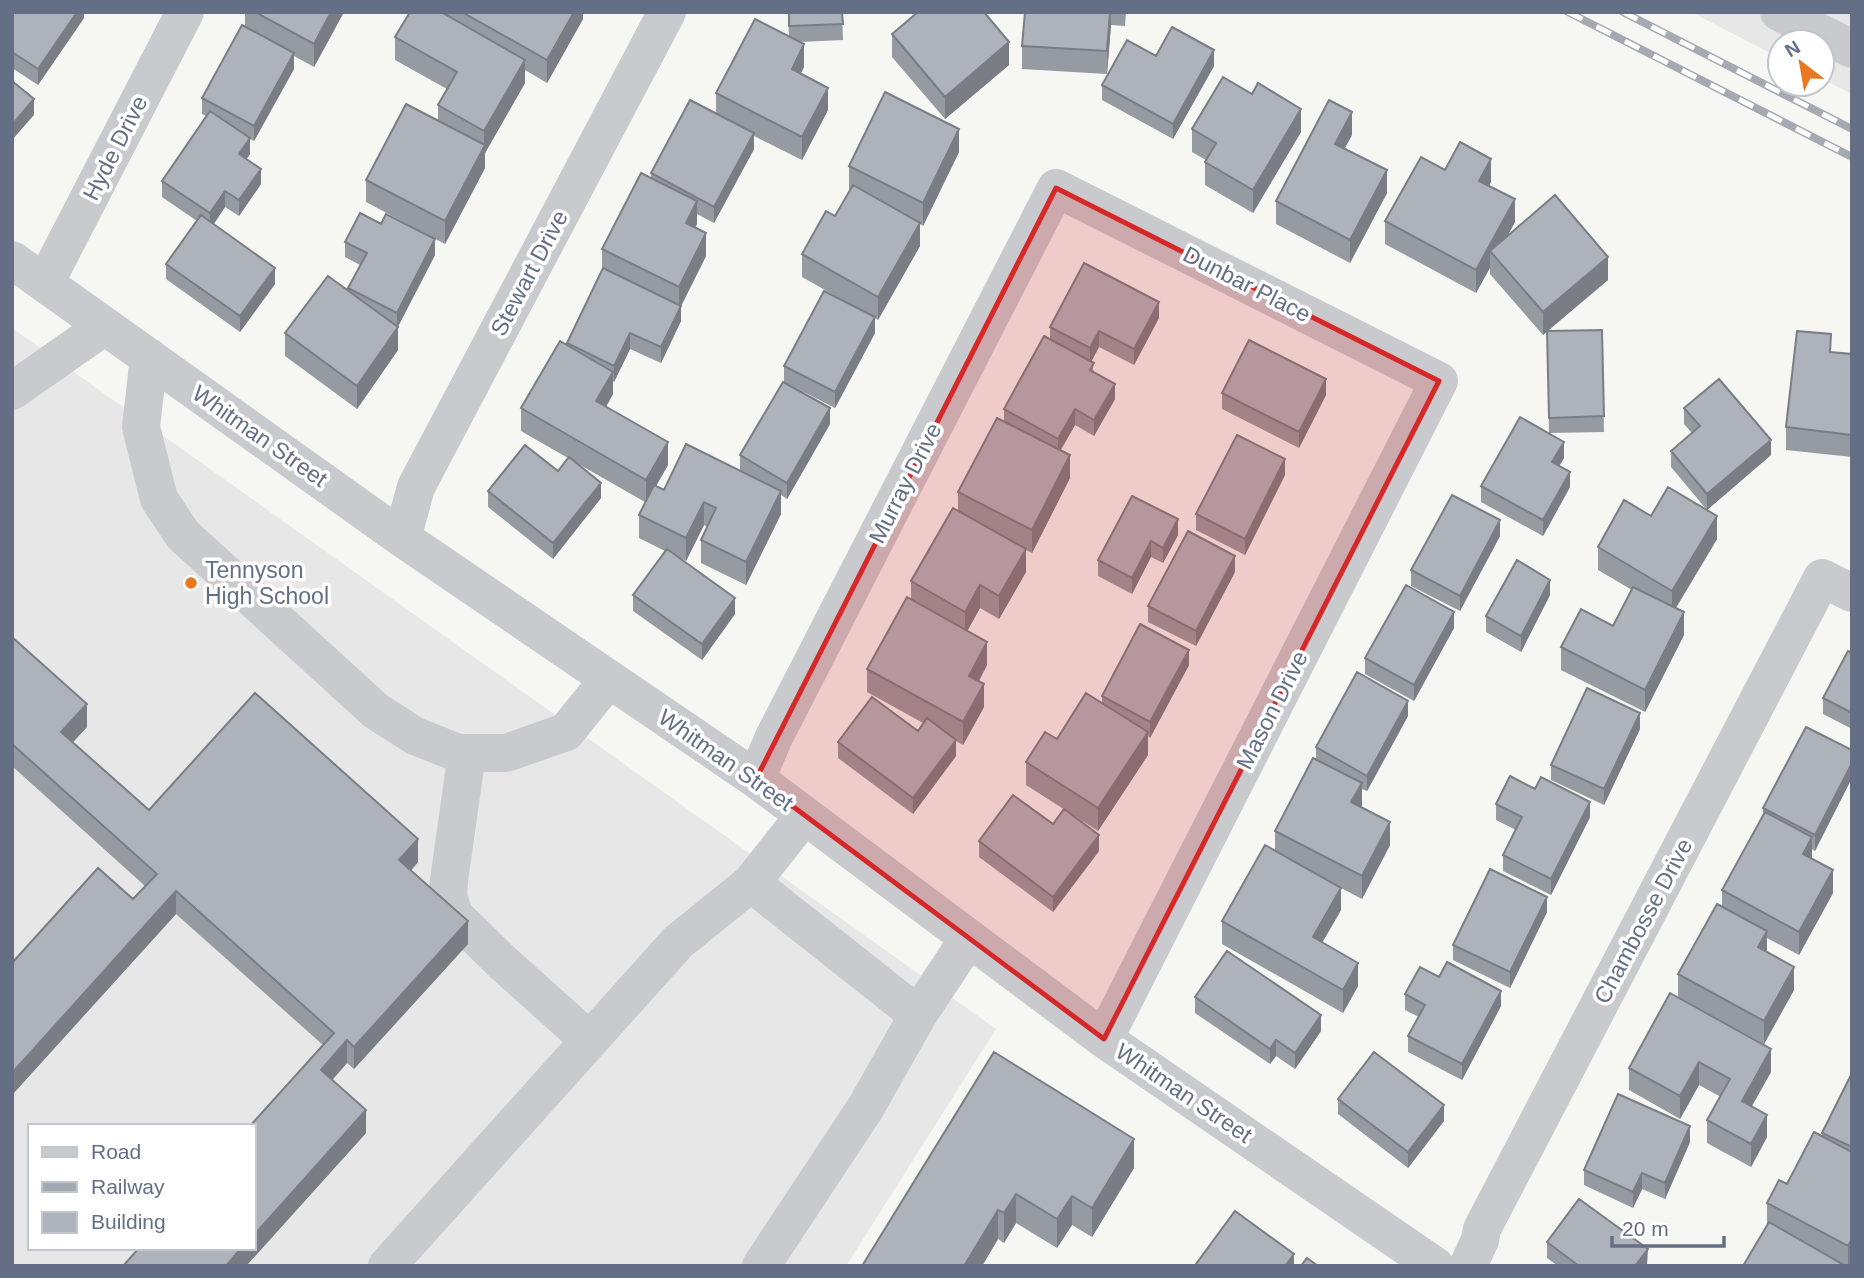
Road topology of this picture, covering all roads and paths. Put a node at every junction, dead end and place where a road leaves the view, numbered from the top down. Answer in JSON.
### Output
{"nodes":[{"id":1,"x":185,"y":12,"type":"edge"},
{"id":2,"x":667,"y":12,"type":"edge"},
{"id":3,"x":1779,"y":12,"type":"edge"},
{"id":4,"x":1852,"y":50,"type":"edge"},
{"id":5,"x":1056,"y":188,"type":"joint"},
{"id":6,"x":12,"y":260,"type":"edge"},
{"id":7,"x":45,"y":283,"type":"junction"},
{"id":8,"x":105,"y":326,"type":"junction"},
{"id":9,"x":149,"y":357,"type":"junction"},
{"id":10,"x":1439,"y":381,"type":"joint"},
{"id":11,"x":12,"y":391,"type":"edge"},
{"id":12,"x":402,"y":538,"type":"junction"},
{"id":13,"x":1837,"y":585,"type":"edge"},
{"id":14,"x":609,"y":679,"type":"junction"},
{"id":15,"x":467,"y":753,"type":"junction"},
{"id":16,"x":756,"y":779,"type":"junction"},
{"id":17,"x":804,"y":816,"type":"junction"},
{"id":18,"x":751,"y":883,"type":"junction"},
{"id":19,"x":969,"y":938,"type":"junction"},
{"id":20,"x":918,"y":1015,"type":"junction"},
{"id":21,"x":1104,"y":1039,"type":"junction"},
{"id":22,"x":589,"y":1040,"type":"junction"},
{"id":23,"x":387,"y":1266,"type":"edge"},
{"id":24,"x":761,"y":1266,"type":"edge"},
{"id":25,"x":1435,"y":1266,"type":"edge"},
{"id":26,"x":1468,"y":1266,"type":"edge"}],
"edges":[{"from":1,"to":7,"type":"street","name":"Hyde Drive"},
{"from":2,"to":12,"type":"street","name":"Stewart Drive"},
{"from":3,"to":4,"type":"street"},
{"from":5,"to":10,"type":"street","name":"Dunbar Place"},
{"from":5,"to":16,"type":"street","name":"Murray Drive"},
{"from":6,"to":7,"type":"street","name":"Whitman Street"},
{"from":7,"to":8,"type":"street","name":"Whitman Street"},
{"from":8,"to":9,"type":"street","name":"Whitman Street"},
{"from":8,"to":11,"type":"street"},
{"from":9,"to":12,"type":"street","name":"Whitman Street"},
{"from":9,"to":15,"type":"street"},
{"from":10,"to":21,"type":"street","name":"Mason Drive"},
{"from":12,"to":14,"type":"street","name":"Whitman Street"},
{"from":13,"to":26,"type":"street","name":"Chambosse Drive"},
{"from":14,"to":15,"type":"street"},
{"from":14,"to":16,"type":"street","name":"Whitman Street"},
{"from":15,"to":22,"type":"street"},
{"from":16,"to":17,"type":"street","name":"Whitman Street"},
{"from":17,"to":18,"type":"street"},
{"from":17,"to":19,"type":"street","name":"Whitman Street"},
{"from":18,"to":20,"type":"street"},
{"from":18,"to":22,"type":"street"},
{"from":19,"to":20,"type":"street"},
{"from":19,"to":21,"type":"street","name":"Whitman Street"},
{"from":20,"to":24,"type":"street"},
{"from":21,"to":25,"type":"street","name":"Whitman Street"},
{"from":22,"to":23,"type":"street"}]}
